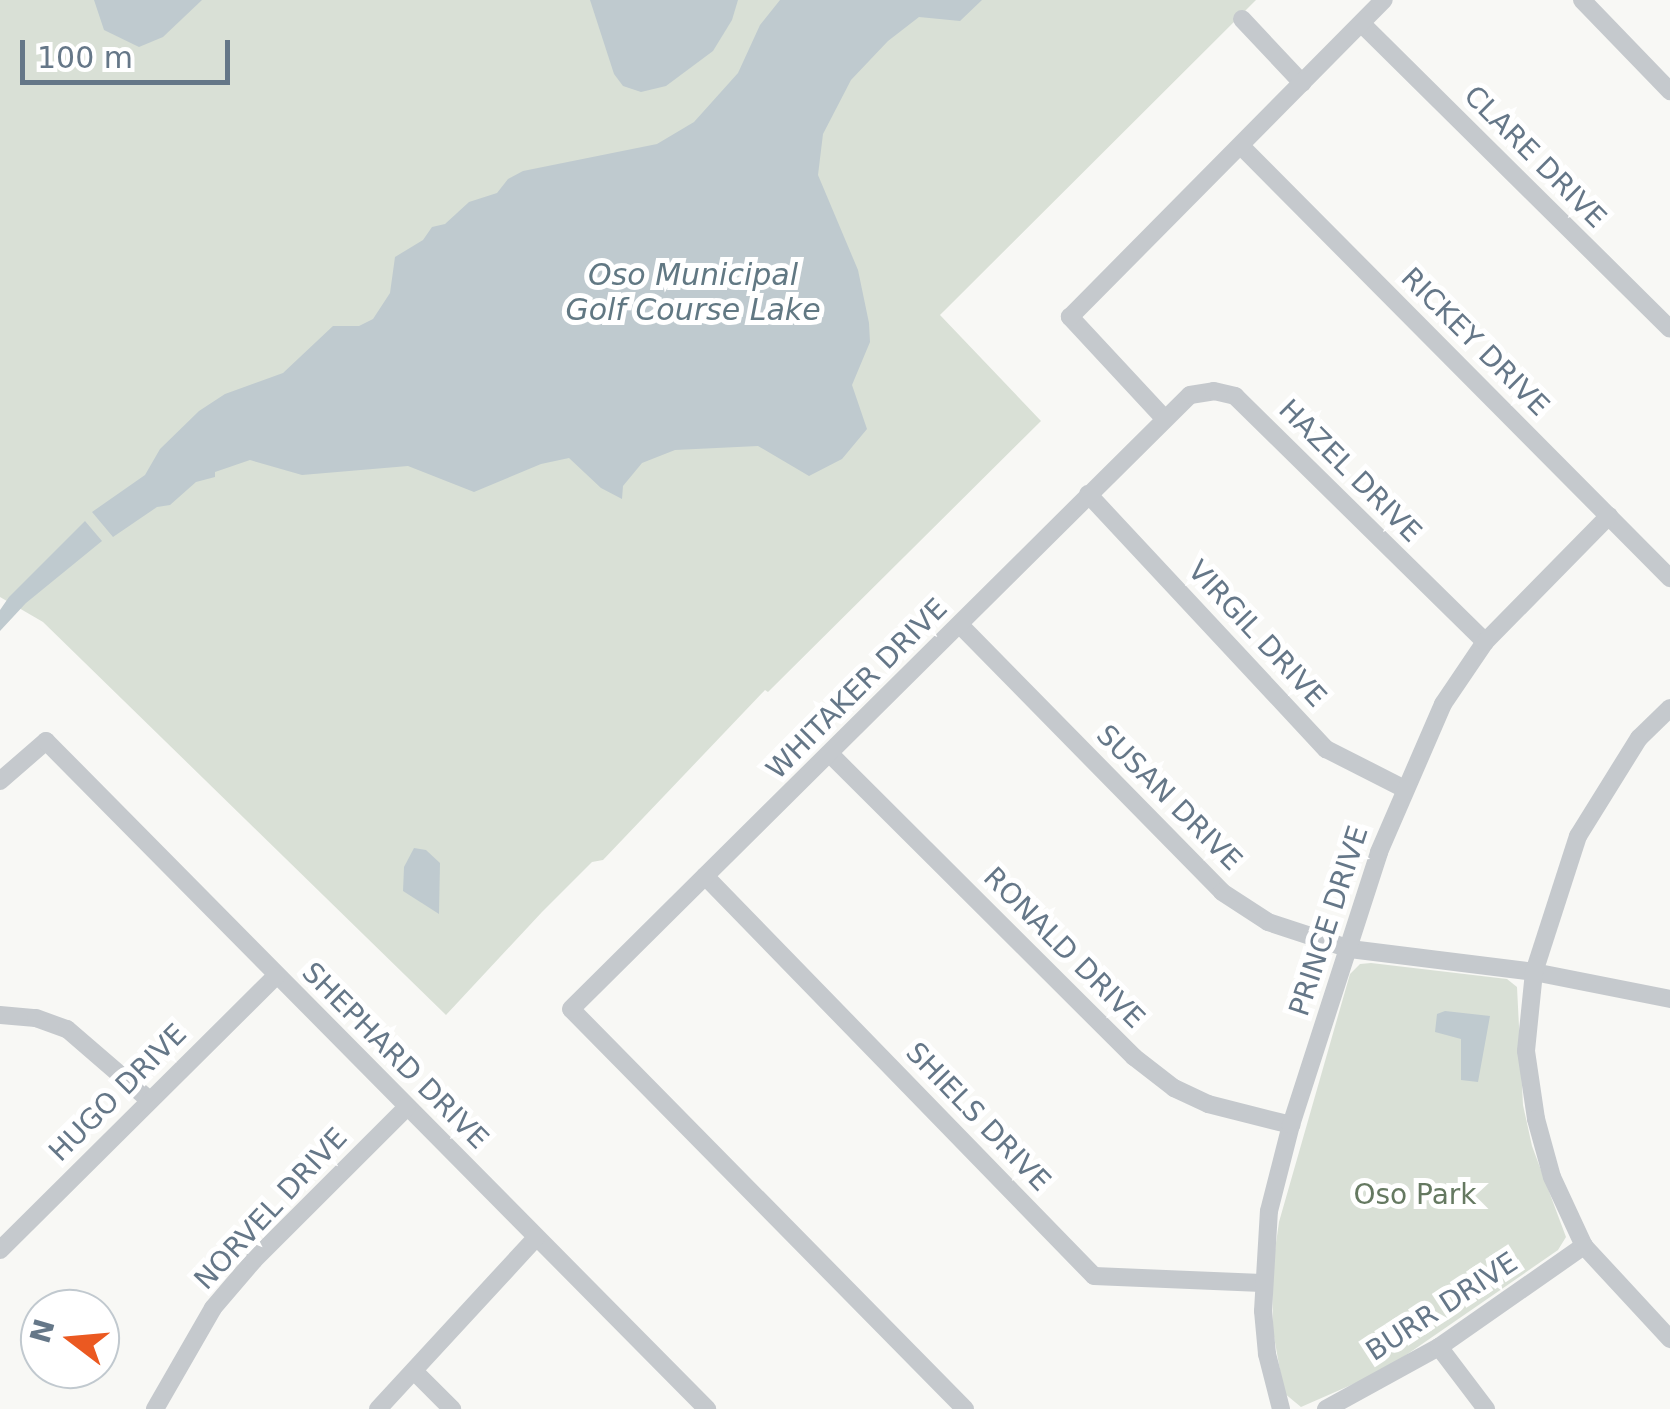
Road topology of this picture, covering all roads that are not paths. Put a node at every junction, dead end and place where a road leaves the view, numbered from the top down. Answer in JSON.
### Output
{"nodes":[{"id":1,"x":1384,"y":0,"type":"edge"},
{"id":2,"x":1583,"y":0,"type":"edge"},
{"id":3,"x":1242,"y":20,"type":"dead end"},
{"id":4,"x":1362,"y":24,"type":"junction"},
{"id":5,"x":1302,"y":83,"type":"junction"},
{"id":6,"x":1670,"y":91,"type":"edge"},
{"id":7,"x":1241,"y":146,"type":"junction"},
{"id":8,"x":1670,"y":329,"type":"edge"},
{"id":9,"x":1163,"y":417,"type":"junction"},
{"id":10,"x":1088,"y":494,"type":"junction"},
{"id":11,"x":1610,"y":516,"type":"junction"},
{"id":12,"x":1670,"y":578,"type":"edge"},
{"id":13,"x":960,"y":625,"type":"junction"},
{"id":14,"x":1485,"y":642,"type":"junction"},
{"id":15,"x":1670,"y":708,"type":"edge"},
{"id":16,"x":831,"y":755,"type":"junction"},
{"id":17,"x":0,"y":781,"type":"edge"},
{"id":18,"x":1403,"y":788,"type":"junction"},
{"id":19,"x":706,"y":876,"type":"junction"},
{"id":20,"x":1350,"y":949,"type":"junction"},
{"id":21,"x":1534,"y":972,"type":"junction"},
{"id":22,"x":276,"y":976,"type":"junction"},
{"id":23,"x":1670,"y":999,"type":"edge"},
{"id":24,"x":0,"y":1015,"type":"edge"},
{"id":25,"x":148,"y":1099,"type":"junction"},
{"id":26,"x":408,"y":1107,"type":"junction"},
{"id":27,"x":1292,"y":1125,"type":"junction"},
{"id":28,"x":536,"y":1238,"type":"junction"},
{"id":29,"x":1584,"y":1246,"type":"junction"},
{"id":30,"x":0,"y":1250,"type":"edge"},
{"id":31,"x":1262,"y":1282,"type":"junction"},
{"id":32,"x":1670,"y":1339,"type":"edge"},
{"id":33,"x":1439,"y":1347,"type":"junction"},
{"id":34,"x":414,"y":1370,"type":"junction"},
{"id":35,"x":155,"y":1409,"type":"edge"},
{"id":36,"x":378,"y":1409,"type":"edge"},
{"id":37,"x":452,"y":1409,"type":"edge"},
{"id":38,"x":706,"y":1409,"type":"edge"},
{"id":39,"x":966,"y":1409,"type":"edge"},
{"id":40,"x":1281,"y":1409,"type":"edge"},
{"id":41,"x":1326,"y":1409,"type":"edge"},
{"id":42,"x":1486,"y":1409,"type":"edge"}],
"edges":[{"from":1,"to":4,"type":"street"},
{"from":2,"to":6,"type":"street"},
{"from":3,"to":5,"type":"street"},
{"from":4,"to":5,"type":"street"},
{"from":4,"to":8,"type":"street","name":"CLARE DRIVE"},
{"from":5,"to":7,"type":"street"},
{"from":7,"to":9,"type":"street"},
{"from":7,"to":11,"type":"street","name":"RICKEY DRIVE"},
{"from":9,"to":10,"type":"street","name":"WHITAKER DRIVE"},
{"from":9,"to":14,"type":"street","name":"HAZEL DRIVE"},
{"from":10,"to":13,"type":"street","name":"WHITAKER DRIVE"},
{"from":10,"to":18,"type":"street","name":"VIRGIL DRIVE"},
{"from":11,"to":12,"type":"street","name":"RICKEY DRIVE"},
{"from":11,"to":14,"type":"street","name":"PRINCE DRIVE"},
{"from":13,"to":16,"type":"street","name":"WHITAKER DRIVE"},
{"from":13,"to":20,"type":"street","name":"SUSAN DRIVE"},
{"from":14,"to":18,"type":"street","name":"PRINCE DRIVE"},
{"from":15,"to":21,"type":"street"},
{"from":16,"to":19,"type":"street","name":"WHITAKER DRIVE"},
{"from":16,"to":27,"type":"street","name":"RONALD DRIVE"},
{"from":17,"to":22,"type":"street","name":"SHEPHARD DRIVE"},
{"from":18,"to":20,"type":"street","name":"PRINCE DRIVE"},
{"from":19,"to":31,"type":"street","name":"SHIELS DRIVE"},
{"from":19,"to":39,"type":"street","name":"WHITAKER DRIVE"},
{"from":20,"to":21,"type":"street","name":"SUSAN DRIVE"},
{"from":20,"to":27,"type":"street","name":"PRINCE DRIVE"},
{"from":21,"to":23,"type":"street","name":"SUSAN DRIVE"},
{"from":21,"to":29,"type":"street"},
{"from":22,"to":25,"type":"street","name":"HUGO DRIVE"},
{"from":22,"to":26,"type":"street","name":"SHEPHARD DRIVE"},
{"from":24,"to":25,"type":"street"},
{"from":25,"to":30,"type":"street","name":"HUGO DRIVE"},
{"from":26,"to":28,"type":"street","name":"SHEPHARD DRIVE"},
{"from":26,"to":35,"type":"street","name":"NORVEL DRIVE"},
{"from":27,"to":31,"type":"street","name":"PRINCE DRIVE"},
{"from":28,"to":34,"type":"street"},
{"from":28,"to":38,"type":"street","name":"SHEPHARD DRIVE"},
{"from":29,"to":32,"type":"street"},
{"from":29,"to":33,"type":"street","name":"BURR DRIVE"},
{"from":31,"to":40,"type":"street","name":"PRINCE DRIVE"},
{"from":33,"to":41,"type":"street","name":"BURR DRIVE"},
{"from":33,"to":42,"type":"street"},
{"from":34,"to":36,"type":"street"},
{"from":34,"to":37,"type":"street"}]}
